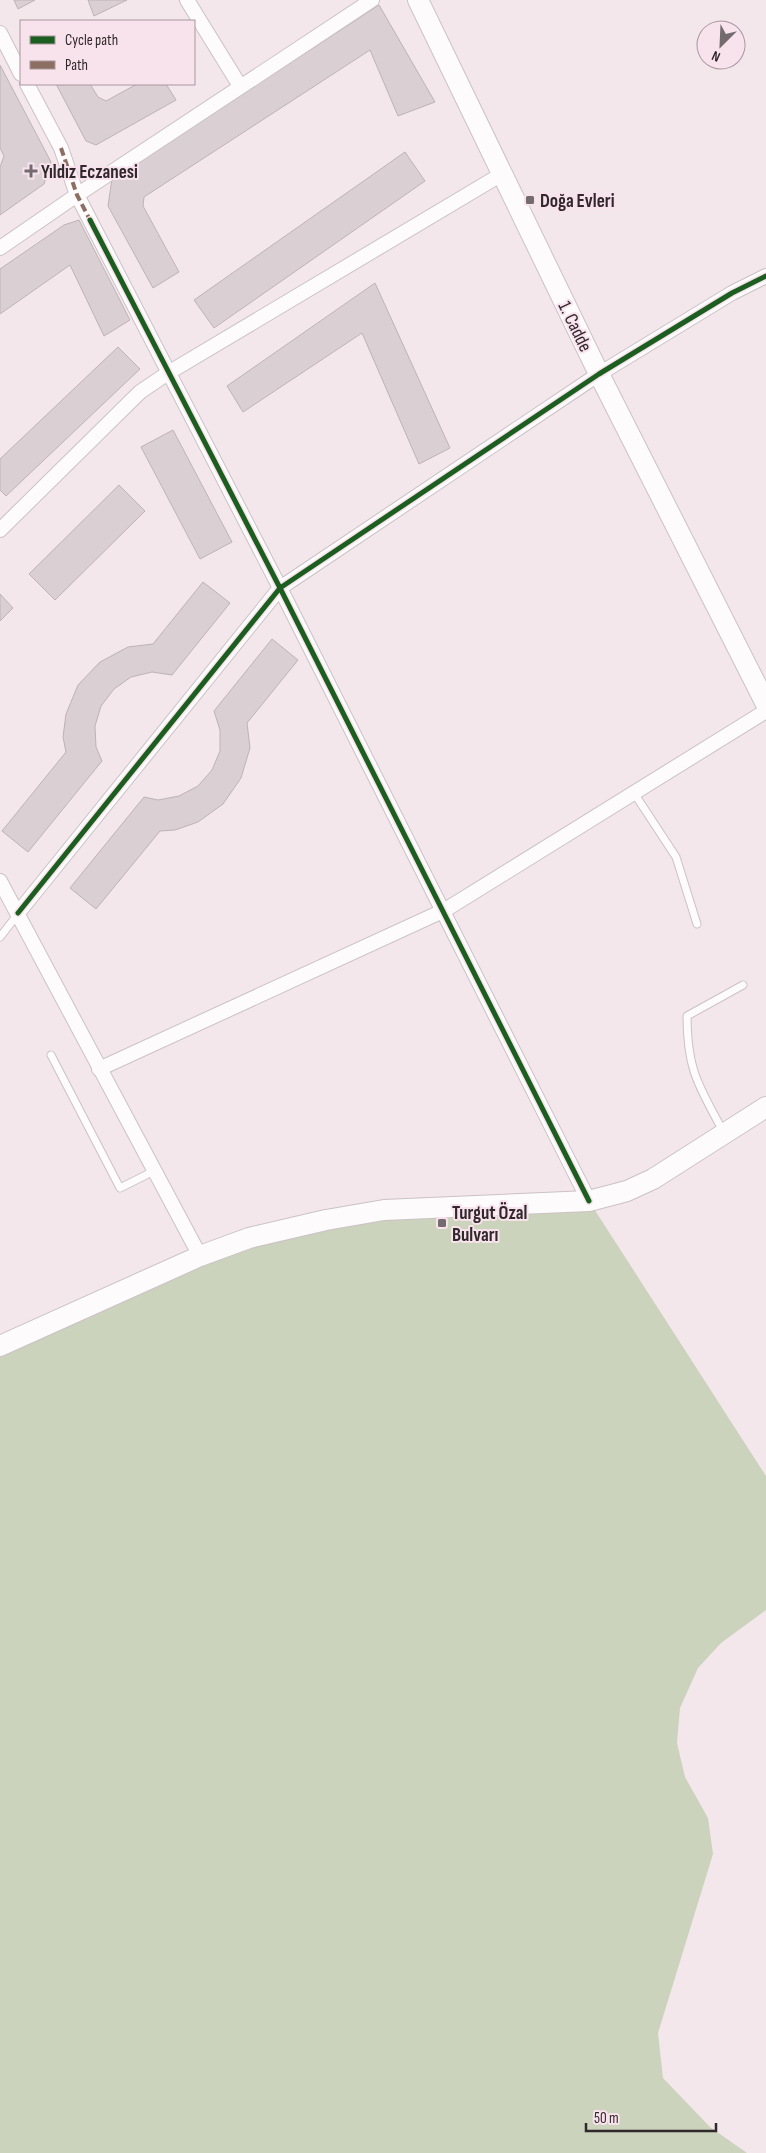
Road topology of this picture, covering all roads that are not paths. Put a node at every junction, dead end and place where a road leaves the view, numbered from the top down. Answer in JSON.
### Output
{"nodes":[{"id":1,"x":187,"y":0,"type":"edge"},
{"id":2,"x":372,"y":0,"type":"edge"},
{"id":3,"x":418,"y":0,"type":"edge"},
{"id":4,"x":0,"y":33,"type":"edge"},
{"id":5,"x":20,"y":72,"type":"edge"},
{"id":6,"x":28,"y":85,"type":"edge"},
{"id":7,"x":240,"y":86,"type":"junction"},
{"id":8,"x":502,"y":174,"type":"junction"},
{"id":9,"x":77,"y":195,"type":"junction"},
{"id":10,"x":0,"y":248,"type":"edge"},
{"id":11,"x":766,"y":276,"type":"edge"},
{"id":12,"x":168,"y":373,"type":"junction"},
{"id":13,"x":599,"y":374,"type":"junction"},
{"id":14,"x":0,"y":530,"type":"edge"},
{"id":15,"x":280,"y":588,"type":"junction"},
{"id":16,"x":766,"y":704,"type":"edge"},
{"id":17,"x":766,"y":711,"type":"edge"},
{"id":18,"x":634,"y":793,"type":"junction"},
{"id":19,"x":0,"y":881,"type":"edge"},
{"id":20,"x":445,"y":910,"type":"junction"},
{"id":21,"x":18,"y":914,"type":"junction"},
{"id":22,"x":697,"y":924,"type":"dead end"},
{"id":23,"x":0,"y":937,"type":"edge"},
{"id":24,"x":743,"y":985,"type":"dead end"},
{"id":25,"x":50,"y":1055,"type":"dead end"},
{"id":26,"x":99,"y":1069,"type":"junction"},
{"id":27,"x":766,"y":1107,"type":"edge"},
{"id":28,"x":724,"y":1133,"type":"junction"},
{"id":29,"x":154,"y":1171,"type":"junction"},
{"id":30,"x":589,"y":1201,"type":"junction"},
{"id":31,"x":200,"y":1256,"type":"junction"},
{"id":32,"x":0,"y":1346,"type":"edge"}],
"edges":[{"from":1,"to":7,"type":"street"},
{"from":2,"to":7,"type":"street"},
{"from":3,"to":8,"type":"street","name":"1. Cadde"},
{"from":4,"to":5,"type":"street"},
{"from":6,"to":9,"type":"street"},
{"from":7,"to":9,"type":"street"},
{"from":8,"to":12,"type":"street"},
{"from":8,"to":13,"type":"street","name":"1. Cadde"},
{"from":9,"to":10,"type":"street"},
{"from":9,"to":12,"type":"street"},
{"from":11,"to":13,"type":"street"},
{"from":12,"to":14,"type":"street"},
{"from":12,"to":15,"type":"street"},
{"from":13,"to":15,"type":"street"},
{"from":13,"to":16,"type":"street","name":"1. Cadde"},
{"from":15,"to":20,"type":"street"},
{"from":15,"to":21,"type":"street"},
{"from":17,"to":18,"type":"street"},
{"from":18,"to":20,"type":"street"},
{"from":18,"to":22,"type":"lane"},
{"from":19,"to":21,"type":"street"},
{"from":20,"to":26,"type":"street"},
{"from":20,"to":30,"type":"street"},
{"from":21,"to":23,"type":"lane"},
{"from":21,"to":26,"type":"street"},
{"from":24,"to":28,"type":"lane"},
{"from":25,"to":29,"type":"lane"},
{"from":26,"to":29,"type":"street"},
{"from":27,"to":28,"type":"street"},
{"from":28,"to":30,"type":"street"},
{"from":29,"to":31,"type":"street"},
{"from":30,"to":31,"type":"street"},
{"from":31,"to":32,"type":"street"}]}
